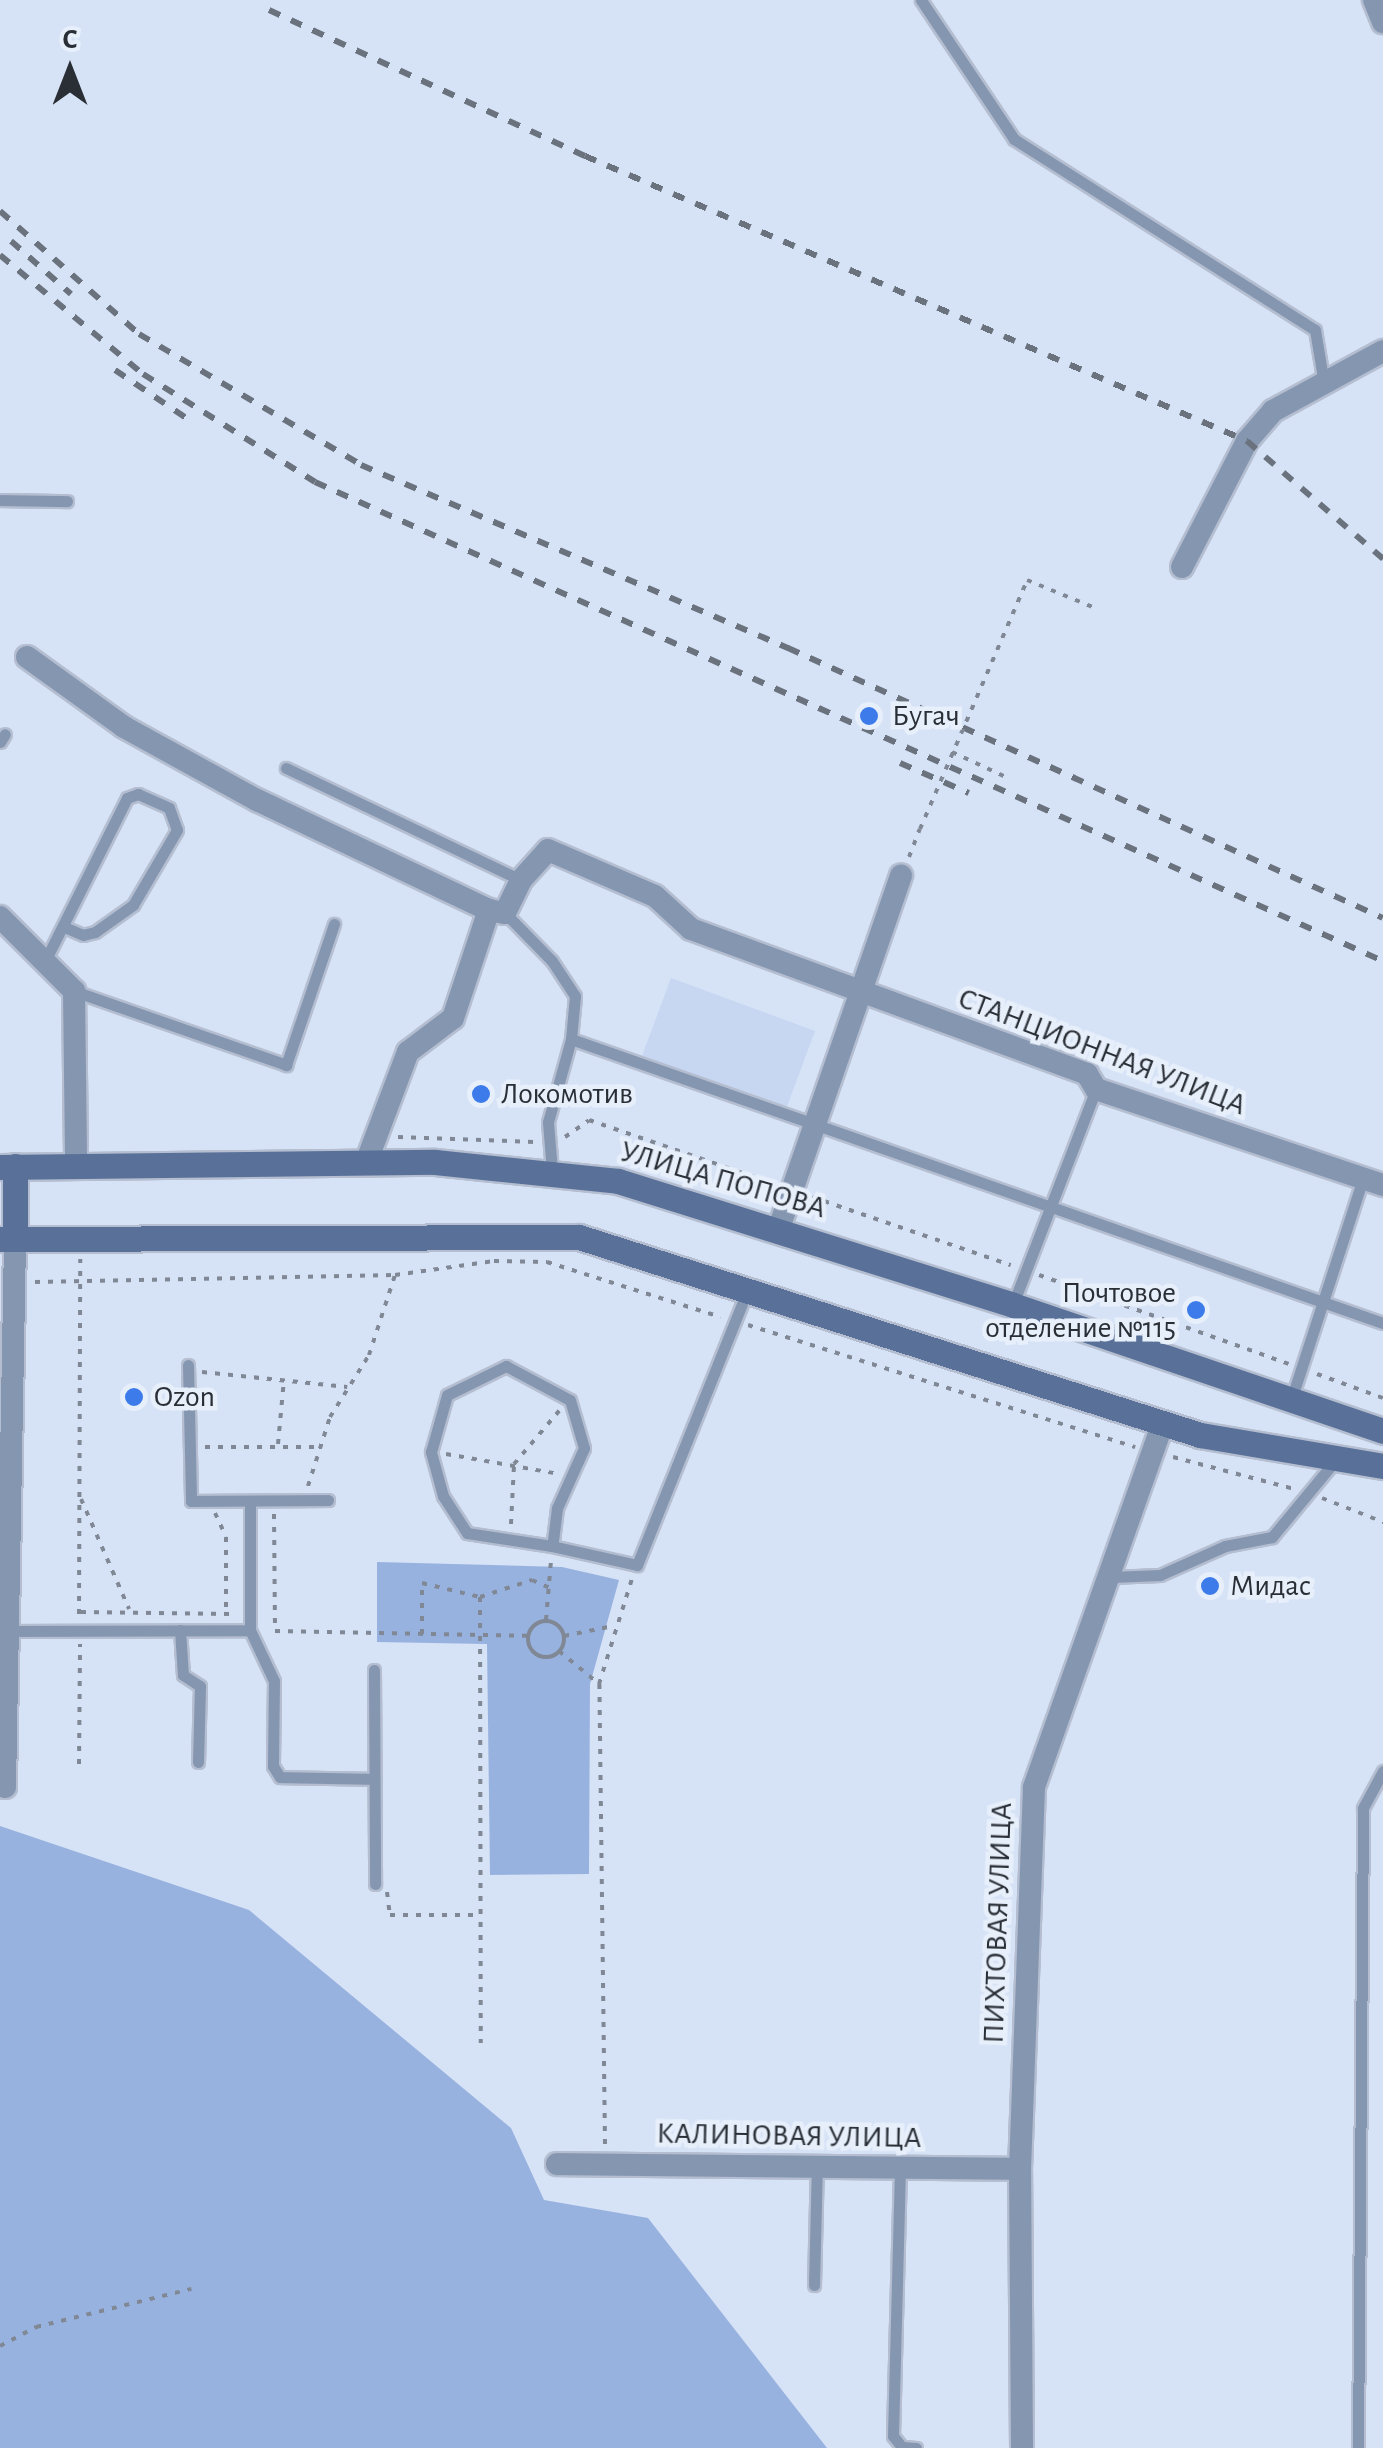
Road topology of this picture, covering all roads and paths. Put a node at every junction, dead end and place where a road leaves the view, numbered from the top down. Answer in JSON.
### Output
{"nodes":[{"id":1,"x":921,"y":0,"type":"edge"},
{"id":2,"x":1374,"y":0,"type":"edge"},
{"id":3,"x":1383,"y":22,"type":"edge"},
{"id":4,"x":1383,"y":351,"type":"edge"},
{"id":5,"x":1323,"y":378,"type":"junction"},
{"id":6,"x":0,"y":500,"type":"edge"},
{"id":7,"x":67,"y":500,"type":"dead end"},
{"id":8,"x":1182,"y":567,"type":"dead end"},
{"id":9,"x":1095,"y":608,"type":"dead end"},
{"id":10,"x":27,"y":657,"type":"dead end"},
{"id":11,"x":952,"y":752,"type":"junction"},
{"id":12,"x":286,"y":768,"type":"dead end"},
{"id":13,"x":1008,"y":778,"type":"dead end"},
{"id":14,"x":901,"y":875,"type":"joint"},
{"id":15,"x":521,"y":880,"type":"junction"},
{"id":16,"x":497,"y":912,"type":"junction"},
{"id":17,"x":0,"y":917,"type":"edge"},
{"id":18,"x":334,"y":924,"type":"dead end"},
{"id":19,"x":64,"y":927,"type":"junction"},
{"id":20,"x":46,"y":957,"type":"junction"},
{"id":21,"x":74,"y":991,"type":"junction"},
{"id":22,"x":857,"y":993,"type":"junction"},
{"id":23,"x":571,"y":1038,"type":"junction"},
{"id":24,"x":1096,"y":1089,"type":"junction"},
{"id":25,"x":816,"y":1126,"type":"junction"},
{"id":26,"x":374,"y":1136,"type":"junction"},
{"id":27,"x":553,"y":1158,"type":"junction"},
{"id":28,"x":366,"y":1162,"type":"junction"},
{"id":29,"x":76,"y":1166,"type":"junction"},
{"id":30,"x":8,"y":1167,"type":"edge"},
{"id":31,"x":1373,"y":1182,"type":"edge"},
{"id":32,"x":791,"y":1190,"type":"junction"},
{"id":33,"x":1050,"y":1210,"type":"junction"},
{"id":34,"x":778,"y":1228,"type":"junction"},
{"id":35,"x":8,"y":1239,"type":"edge"},
{"id":36,"x":79,"y":1239,"type":"junction"},
{"id":37,"x":494,"y":1251,"type":"dead end"},
{"id":38,"x":494,"y":1261,"type":"junction"},
{"id":39,"x":1028,"y":1271,"type":"junction"},
{"id":40,"x":395,"y":1276,"type":"junction"},
{"id":41,"x":14,"y":1282,"type":"junction"},
{"id":42,"x":80,"y":1282,"type":"junction"},
{"id":43,"x":747,"y":1291,"type":"junction"},
{"id":44,"x":1320,"y":1302,"type":"junction"},
{"id":45,"x":1013,"y":1305,"type":"junction"},
{"id":46,"x":735,"y":1320,"type":"junction"},
{"id":47,"x":1383,"y":1322,"type":"edge"},
{"id":48,"x":188,"y":1369,"type":"joint"},
{"id":49,"x":1301,"y":1369,"type":"junction"},
{"id":50,"x":284,"y":1379,"type":"junction"},
{"id":51,"x":347,"y":1387,"type":"junction"},
{"id":52,"x":1292,"y":1397,"type":"junction"},
{"id":53,"x":1383,"y":1398,"type":"edge"},
{"id":54,"x":570,"y":1400,"type":"junction"},
{"id":55,"x":1163,"y":1423,"type":"junction"},
{"id":56,"x":1383,"y":1431,"type":"edge"},
{"id":57,"x":188,"y":1447,"type":"junction"},
{"id":58,"x":278,"y":1447,"type":"junction"},
{"id":59,"x":320,"y":1447,"type":"junction"},
{"id":60,"x":431,"y":1452,"type":"junction"},
{"id":61,"x":1154,"y":1453,"type":"junction"},
{"id":62,"x":1334,"y":1462,"type":"junction"},
{"id":63,"x":514,"y":1464,"type":"junction"},
{"id":64,"x":1383,"y":1466,"type":"edge"},
{"id":65,"x":572,"y":1478,"type":"junction"},
{"id":66,"x":1308,"y":1492,"type":"junction"},
{"id":67,"x":79,"y":1494,"type":"junction"},
{"id":68,"x":274,"y":1500,"type":"junction"},
{"id":69,"x":303,"y":1500,"type":"junction"},
{"id":70,"x":328,"y":1500,"type":"dead end"},
{"id":71,"x":210,"y":1501,"type":"junction"},
{"id":72,"x":250,"y":1501,"type":"junction"},
{"id":73,"x":1383,"y":1522,"type":"edge"},
{"id":74,"x":510,"y":1542,"type":"junction"},
{"id":75,"x":552,"y":1546,"type":"junction"},
{"id":76,"x":637,"y":1565,"type":"junction"},
{"id":77,"x":1110,"y":1577,"type":"junction"},
{"id":78,"x":550,"y":1588,"type":"junction"},
{"id":79,"x":480,"y":1597,"type":"junction"},
{"id":80,"x":130,"y":1612,"type":"dead end"},
{"id":81,"x":226,"y":1612,"type":"dead end"},
{"id":82,"x":546,"y":1620,"type":"junction"},
{"id":83,"x":616,"y":1626,"type":"junction"},
{"id":84,"x":80,"y":1630,"type":"junction"},
{"id":85,"x":180,"y":1630,"type":"junction"},
{"id":86,"x":250,"y":1630,"type":"junction"},
{"id":87,"x":4,"y":1631,"type":"edge"},
{"id":88,"x":422,"y":1634,"type":"junction"},
{"id":89,"x":480,"y":1636,"type":"junction"},
{"id":90,"x":528,"y":1636,"type":"junction"},
{"id":91,"x":564,"y":1636,"type":"junction"},
{"id":92,"x":560,"y":1651,"type":"junction"},
{"id":93,"x":374,"y":1670,"type":"dead end"},
{"id":94,"x":598,"y":1684,"type":"junction"},
{"id":95,"x":198,"y":1762,"type":"dead end"},
{"id":96,"x":79,"y":1764,"type":"dead end"},
{"id":97,"x":1383,"y":1771,"type":"edge"},
{"id":98,"x":374,"y":1779,"type":"junction"},
{"id":99,"x":5,"y":1787,"type":"dead end"},
{"id":100,"x":375,"y":1884,"type":"joint"},
{"id":101,"x":480,"y":1915,"type":"junction"},
{"id":102,"x":481,"y":2043,"type":"dead end"},
{"id":103,"x":557,"y":2164,"type":"dead end"},
{"id":104,"x":606,"y":2164,"type":"junction"},
{"id":105,"x":817,"y":2166,"type":"junction"},
{"id":106,"x":900,"y":2168,"type":"junction"},
{"id":107,"x":1020,"y":2168,"type":"junction"},
{"id":108,"x":814,"y":2285,"type":"dead end"},
{"id":109,"x":191,"y":2290,"type":"dead end"},
{"id":110,"x":0,"y":2346,"type":"edge"},
{"id":111,"x":916,"y":2448,"type":"edge"},
{"id":112,"x":1022,"y":2448,"type":"edge"},
{"id":113,"x":1358,"y":2448,"type":"edge"}],
"edges":[{"from":1,"to":5,"type":"lane"},
{"from":2,"to":3,"type":"street"},
{"from":4,"to":5,"type":"street"},
{"from":5,"to":8,"type":"street"},
{"from":6,"to":7,"type":"lane"},
{"from":9,"to":11,"type":"path","bridge":true},
{"from":10,"to":16,"type":"street"},
{"from":11,"to":13,"type":"path"},
{"from":11,"to":14,"type":"path","bridge":true},
{"from":12,"to":15,"type":"lane"},
{"from":14,"to":22,"type":"street"},
{"from":15,"to":16,"type":"street"},
{"from":15,"to":22,"type":"street","name":"СТАНЦИОННАЯ УЛИЦА"},
{"from":16,"to":23,"type":"lane"},
{"from":16,"to":26,"type":"street"},
{"from":17,"to":20,"type":"street"},
{"from":18,"to":21,"type":"lane"},
{"from":19,"to":19,"type":"lane"},
{"from":19,"to":20,"type":"lane"},
{"from":20,"to":21,"type":"street"},
{"from":21,"to":29,"type":"street"},
{"from":22,"to":24,"type":"street","name":"СТАНЦИОННАЯ УЛИЦА"},
{"from":22,"to":25,"type":"street"},
{"from":23,"to":25,"type":"lane"},
{"from":23,"to":27,"type":"lane"},
{"from":24,"to":31,"type":"street","name":"СТАНЦИОННАЯ УЛИЦА"},
{"from":24,"to":33,"type":"lane"},
{"from":25,"to":32,"type":"street"},
{"from":25,"to":33,"type":"lane"},
{"from":26,"to":27,"type":"path"},
{"from":26,"to":28,"type":"street"},
{"from":27,"to":28,"type":"street","name":"УЛИЦА ПОПОВА"},
{"from":27,"to":32,"type":"path"},
{"from":27,"to":34,"type":"street","name":"УЛИЦА ПОПОВА"},
{"from":28,"to":29,"type":"street","name":"УЛИЦА ПОПОВА"},
{"from":29,"to":30,"type":"street","name":"УЛИЦА ПОПОВА"},
{"from":30,"to":35,"type":"street"},
{"from":31,"to":44,"type":"lane"},
{"from":32,"to":34,"type":"street"},
{"from":32,"to":39,"type":"path"},
{"from":33,"to":39,"type":"lane"},
{"from":33,"to":44,"type":"lane"},
{"from":34,"to":45,"type":"street","name":"УЛИЦА ПОПОВА"},
{"from":35,"to":36,"type":"street"},
{"from":35,"to":41,"type":"street"},
{"from":36,"to":42,"type":"path"},
{"from":36,"to":43,"type":"street"},
{"from":37,"to":38,"type":"path"},
{"from":38,"to":40,"type":"path"},
{"from":38,"to":46,"type":"path"},
{"from":39,"to":45,"type":"lane"},
{"from":39,"to":49,"type":"path"},
{"from":40,"to":42,"type":"path"},
{"from":40,"to":51,"type":"path"},
{"from":41,"to":42,"type":"path"},
{"from":41,"to":87,"type":"street"},
{"from":42,"to":67,"type":"path"},
{"from":43,"to":46,"type":"lane"},
{"from":43,"to":55,"type":"street"},
{"from":44,"to":47,"type":"lane"},
{"from":44,"to":49,"type":"lane"},
{"from":45,"to":52,"type":"street","name":"УЛИЦА ПОПОВА"},
{"from":46,"to":61,"type":"path"},
{"from":46,"to":76,"type":"lane"},
{"from":48,"to":50,"type":"path"},
{"from":48,"to":57,"type":"lane"},
{"from":49,"to":52,"type":"lane"},
{"from":49,"to":53,"type":"path"},
{"from":50,"to":51,"type":"path"},
{"from":50,"to":58,"type":"path"},
{"from":51,"to":59,"type":"path"},
{"from":52,"to":56,"type":"street","name":"УЛИЦА ПОПОВА"},
{"from":54,"to":60,"type":"lane"},
{"from":54,"to":63,"type":"path"},
{"from":54,"to":65,"type":"lane"},
{"from":55,"to":61,"type":"street","name":"ПИХТОВАЯ УЛИЦА"},
{"from":55,"to":62,"type":"street"},
{"from":57,"to":58,"type":"path"},
{"from":57,"to":71,"type":"lane"},
{"from":58,"to":59,"type":"path"},
{"from":59,"to":69,"type":"path"},
{"from":60,"to":63,"type":"path"},
{"from":60,"to":74,"type":"lane"},
{"from":61,"to":66,"type":"path"},
{"from":61,"to":77,"type":"street","name":"ПИХТОВАЯ УЛИЦА"},
{"from":62,"to":64,"type":"street"},
{"from":62,"to":66,"type":"lane"},
{"from":63,"to":65,"type":"path"},
{"from":63,"to":74,"type":"path"},
{"from":65,"to":75,"type":"lane"},
{"from":66,"to":73,"type":"path"},
{"from":66,"to":77,"type":"lane"},
{"from":67,"to":80,"type":"path"},
{"from":67,"to":84,"type":"path"},
{"from":68,"to":69,"type":"lane"},
{"from":68,"to":72,"type":"lane"},
{"from":68,"to":88,"type":"path"},
{"from":69,"to":70,"type":"lane"},
{"from":71,"to":72,"type":"lane"},
{"from":71,"to":81,"type":"path"},
{"from":72,"to":86,"type":"lane"},
{"from":74,"to":75,"type":"lane"},
{"from":75,"to":76,"type":"lane"},
{"from":75,"to":78,"type":"path"},
{"from":76,"to":83,"type":"path"},
{"from":77,"to":107,"type":"street","name":"ПИХТОВАЯ УЛИЦА"},
{"from":78,"to":79,"type":"path"},
{"from":78,"to":82,"type":"path"},
{"from":79,"to":88,"type":"path"},
{"from":79,"to":89,"type":"path"},
{"from":82,"to":90,"type":"path"},
{"from":82,"to":91,"type":"path"},
{"from":83,"to":91,"type":"path"},
{"from":83,"to":94,"type":"path"},
{"from":84,"to":85,"type":"lane"},
{"from":84,"to":87,"type":"lane"},
{"from":84,"to":96,"type":"path"},
{"from":85,"to":86,"type":"lane"},
{"from":85,"to":95,"type":"lane"},
{"from":86,"to":98,"type":"lane"},
{"from":87,"to":99,"type":"street"},
{"from":88,"to":89,"type":"path"},
{"from":89,"to":90,"type":"path"},
{"from":89,"to":101,"type":"path"},
{"from":90,"to":92,"type":"path"},
{"from":91,"to":92,"type":"path"},
{"from":92,"to":94,"type":"path"},
{"from":93,"to":98,"type":"lane"},
{"from":94,"to":104,"type":"path"},
{"from":97,"to":113,"type":"lane"},
{"from":98,"to":100,"type":"lane"},
{"from":100,"to":101,"type":"path"},
{"from":101,"to":102,"type":"path"},
{"from":103,"to":104,"type":"street","name":"КАЛИНОВАЯ УЛИЦА"},
{"from":104,"to":105,"type":"street","name":"КАЛИНОВАЯ УЛИЦА"},
{"from":105,"to":106,"type":"street","name":"КАЛИНОВАЯ УЛИЦА"},
{"from":105,"to":108,"type":"lane"},
{"from":106,"to":107,"type":"street","name":"КАЛИНОВАЯ УЛИЦА"},
{"from":106,"to":111,"type":"lane"},
{"from":107,"to":112,"type":"street","name":"ПИХТОВАЯ УЛИЦА"},
{"from":109,"to":110,"type":"path"}]}
